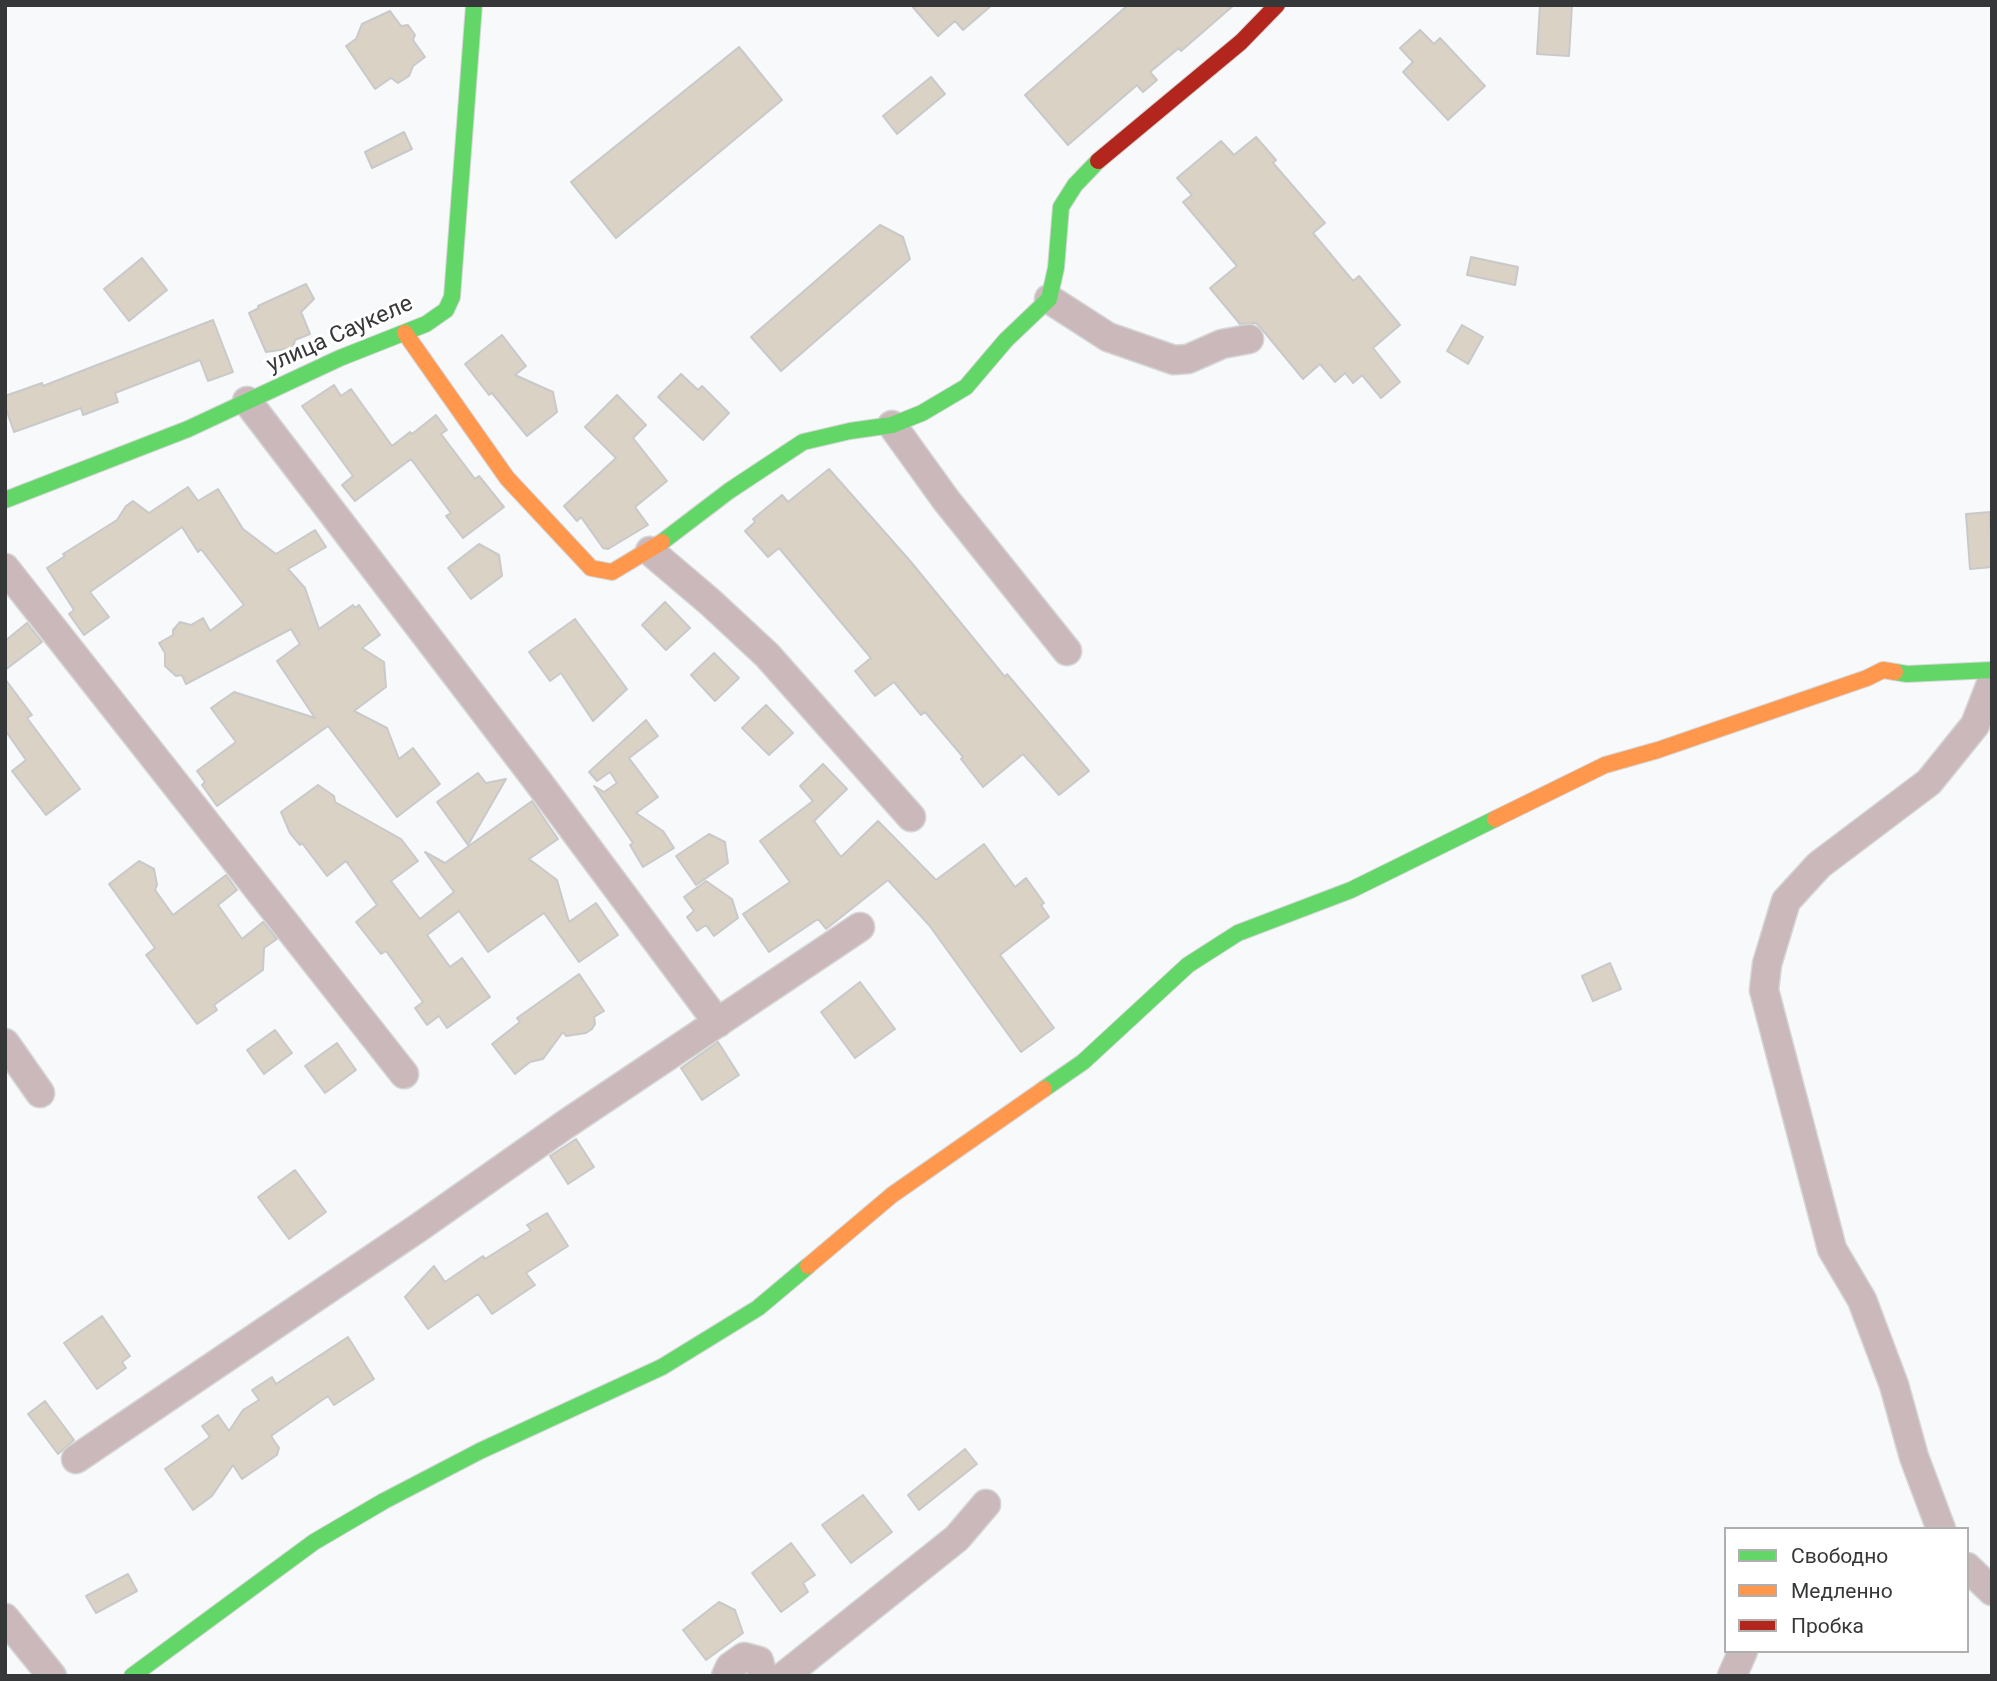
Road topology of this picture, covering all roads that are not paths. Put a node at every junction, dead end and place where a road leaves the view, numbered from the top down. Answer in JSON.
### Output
{"nodes":[{"id":1,"x":474,"y":5,"type":"edge"},
{"id":2,"x":1277,"y":5,"type":"edge"},
{"id":3,"x":1049,"y":299,"type":"junction"},
{"id":4,"x":405,"y":333,"type":"junction"},
{"id":5,"x":1249,"y":339,"type":"dead end"},
{"id":6,"x":247,"y":401,"type":"junction"},
{"id":7,"x":892,"y":425,"type":"junction"},
{"id":8,"x":5,"y":500,"type":"edge"},
{"id":9,"x":650,"y":551,"type":"junction"},
{"id":10,"x":5,"y":568,"type":"edge"},
{"id":11,"x":1067,"y":651,"type":"dead end"},
{"id":12,"x":1992,"y":670,"type":"edge"},
{"id":13,"x":1992,"y":681,"type":"edge"},
{"id":14,"x":911,"y":817,"type":"dead end"},
{"id":15,"x":860,"y":927,"type":"dead end"},
{"id":16,"x":718,"y":1023,"type":"junction"},
{"id":17,"x":5,"y":1043,"type":"edge"},
{"id":18,"x":404,"y":1074,"type":"dead end"},
{"id":19,"x":40,"y":1093,"type":"dead end"},
{"id":20,"x":76,"y":1459,"type":"dead end"},
{"id":21,"x":986,"y":1504,"type":"dead end"},
{"id":22,"x":1940,"y":1527,"type":"edge"},
{"id":23,"x":1969,"y":1569,"type":"edge"},
{"id":24,"x":1992,"y":1591,"type":"edge"},
{"id":25,"x":5,"y":1618,"type":"edge"},
{"id":26,"x":1742,"y":1653,"type":"edge"},
{"id":27,"x":52,"y":1676,"type":"edge"},
{"id":28,"x":132,"y":1676,"type":"edge"},
{"id":29,"x":726,"y":1676,"type":"edge"},
{"id":30,"x":764,"y":1676,"type":"edge"},
{"id":31,"x":785,"y":1676,"type":"edge"},
{"id":32,"x":1732,"y":1676,"type":"edge"}],
"edges":[{"from":1,"to":4,"type":"street","name":"улица Саукеле"},
{"from":2,"to":3,"type":"street"},
{"from":3,"to":5,"type":"street"},
{"from":3,"to":7,"type":"street"},
{"from":4,"to":6,"type":"street","name":"улица Саукеле"},
{"from":4,"to":9,"type":"street"},
{"from":6,"to":8,"type":"street","name":"улица Саукеле"},
{"from":6,"to":16,"type":"street"},
{"from":7,"to":9,"type":"street"},
{"from":7,"to":11,"type":"street"},
{"from":9,"to":14,"type":"street"},
{"from":10,"to":18,"type":"street"},
{"from":12,"to":28,"type":"street"},
{"from":13,"to":22,"type":"street"},
{"from":15,"to":16,"type":"street"},
{"from":16,"to":20,"type":"street"},
{"from":17,"to":19,"type":"street"},
{"from":21,"to":31,"type":"street"},
{"from":23,"to":24,"type":"street"},
{"from":25,"to":27,"type":"street"},
{"from":26,"to":32,"type":"street"},
{"from":29,"to":30,"type":"street"}]}
